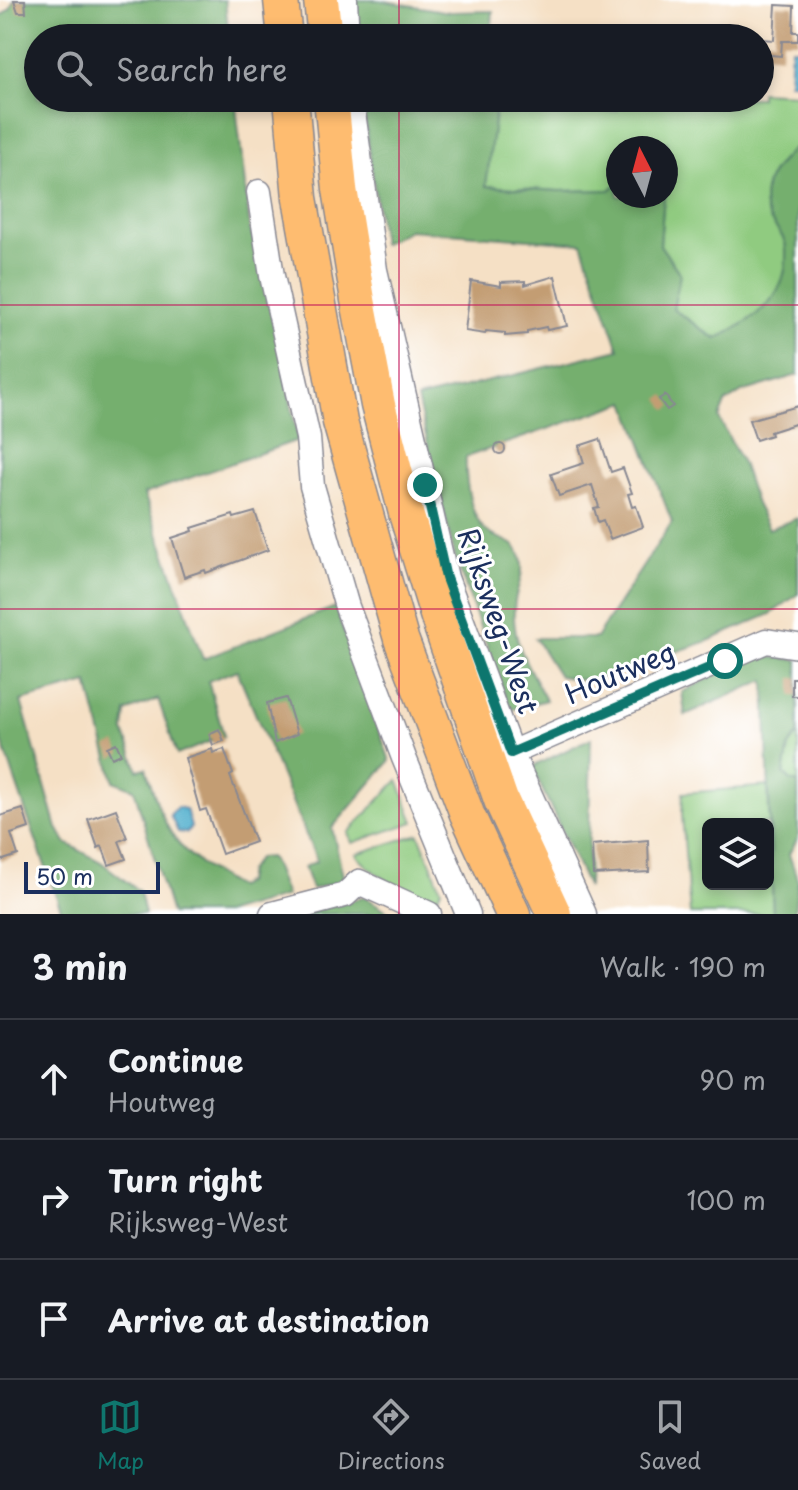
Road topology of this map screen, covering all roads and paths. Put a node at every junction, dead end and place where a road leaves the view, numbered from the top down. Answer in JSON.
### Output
{"nodes":[{"id":1,"x":281,"y":0,"type":"edge"},
{"id":2,"x":321,"y":0,"type":"edge"},
{"id":3,"x":345,"y":0,"type":"edge"},
{"id":4,"x":284,"y":24,"type":"edge"},
{"id":5,"x":324,"y":24,"type":"edge"},
{"id":6,"x":346,"y":24,"type":"edge"},
{"id":7,"x":292,"y":112,"type":"edge"},
{"id":8,"x":332,"y":112,"type":"edge"},
{"id":9,"x":353,"y":112,"type":"edge"},
{"id":10,"x":259,"y":192,"type":"dead end"},
{"id":11,"x":798,"y":646,"type":"edge"},
{"id":12,"x":511,"y":753,"type":"junction"},
{"id":13,"x":465,"y":908,"type":"edge"},
{"id":14,"x":272,"y":914,"type":"edge"},
{"id":15,"x":429,"y":914,"type":"edge"},
{"id":16,"x":438,"y":914,"type":"edge"},
{"id":17,"x":513,"y":914,"type":"edge"},
{"id":18,"x":554,"y":914,"type":"edge"},
{"id":19,"x":584,"y":914,"type":"edge"}],
"edges":[{"from":1,"to":4,"type":"highway"},
{"from":2,"to":5,"type":"highway"},
{"from":3,"to":6,"type":"street"},
{"from":7,"to":17,"type":"highway"},
{"from":8,"to":18,"type":"highway"},
{"from":9,"to":12,"type":"street","name":"Rijksweg-West"},
{"from":10,"to":13,"type":"street"},
{"from":11,"to":12,"type":"street","name":"Houtweg"},
{"from":12,"to":19,"type":"street","name":"Rijksweg-West"},
{"from":13,"to":16,"type":"street"},
{"from":14,"to":15,"type":"street"}]}
